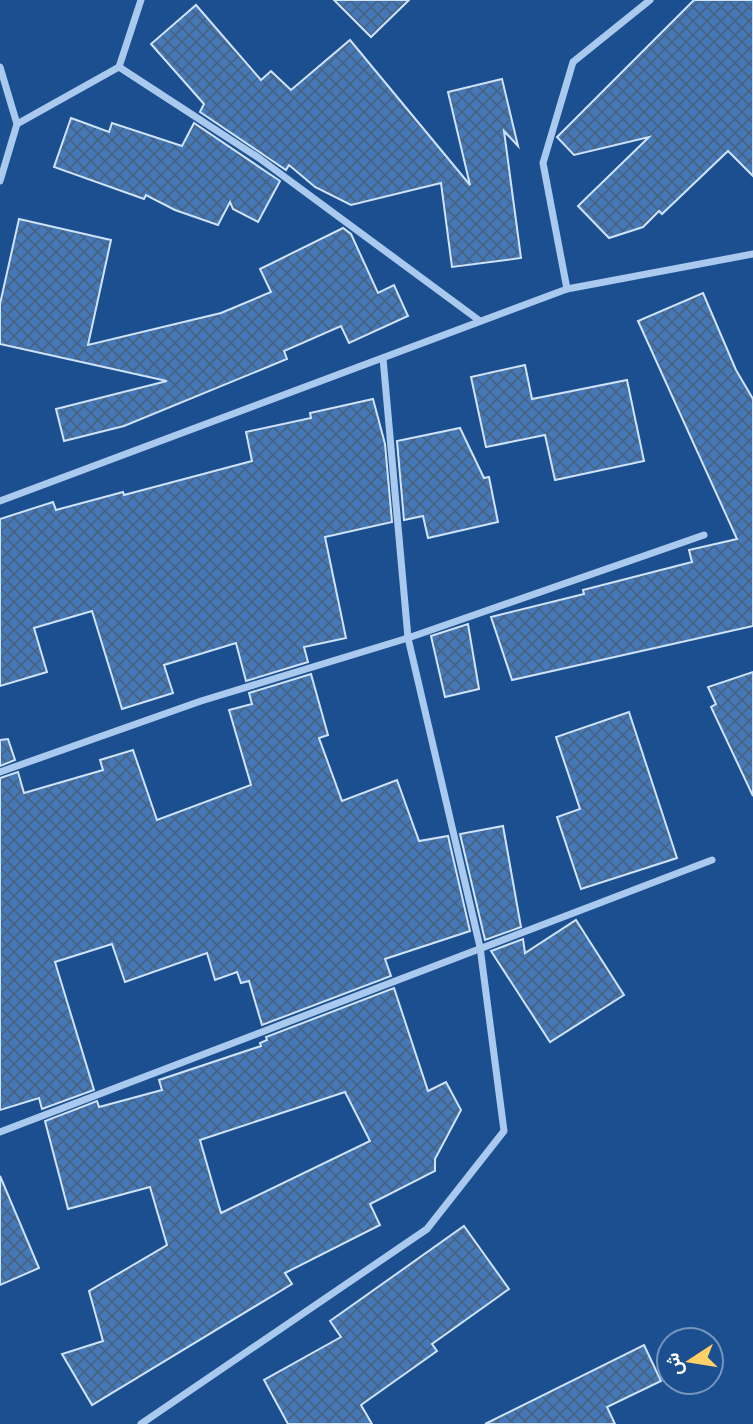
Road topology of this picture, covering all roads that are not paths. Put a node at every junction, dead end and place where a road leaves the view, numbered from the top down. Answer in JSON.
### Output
{"nodes":[{"id":1,"x":141,"y":0,"type":"edge"},
{"id":2,"x":650,"y":0,"type":"edge"},
{"id":3,"x":0,"y":67,"type":"edge"},
{"id":4,"x":119,"y":67,"type":"junction"},
{"id":5,"x":17,"y":124,"type":"junction"},
{"id":6,"x":0,"y":181,"type":"edge"},
{"id":7,"x":753,"y":254,"type":"edge"},
{"id":8,"x":567,"y":289,"type":"junction"},
{"id":9,"x":480,"y":321,"type":"junction"},
{"id":10,"x":383,"y":358,"type":"junction"},
{"id":11,"x":0,"y":501,"type":"edge"},
{"id":12,"x":704,"y":536,"type":"dead end"},
{"id":13,"x":408,"y":638,"type":"junction"},
{"id":14,"x":0,"y":772,"type":"edge"},
{"id":15,"x":712,"y":860,"type":"dead end"},
{"id":16,"x":480,"y":947,"type":"junction"},
{"id":17,"x":0,"y":1132,"type":"edge"},
{"id":18,"x":141,"y":1424,"type":"edge"}],
"edges":[{"from":1,"to":4,"type":"street"},
{"from":2,"to":8,"type":"street"},
{"from":3,"to":5,"type":"street"},
{"from":4,"to":5,"type":"street"},
{"from":4,"to":9,"type":"street"},
{"from":5,"to":6,"type":"street"},
{"from":7,"to":8,"type":"street"},
{"from":8,"to":9,"type":"street"},
{"from":9,"to":10,"type":"street"},
{"from":10,"to":11,"type":"street"},
{"from":10,"to":13,"type":"street"},
{"from":12,"to":13,"type":"street"},
{"from":13,"to":14,"type":"street"},
{"from":13,"to":16,"type":"street"},
{"from":15,"to":16,"type":"street"},
{"from":16,"to":17,"type":"street"},
{"from":16,"to":18,"type":"street"}]}
